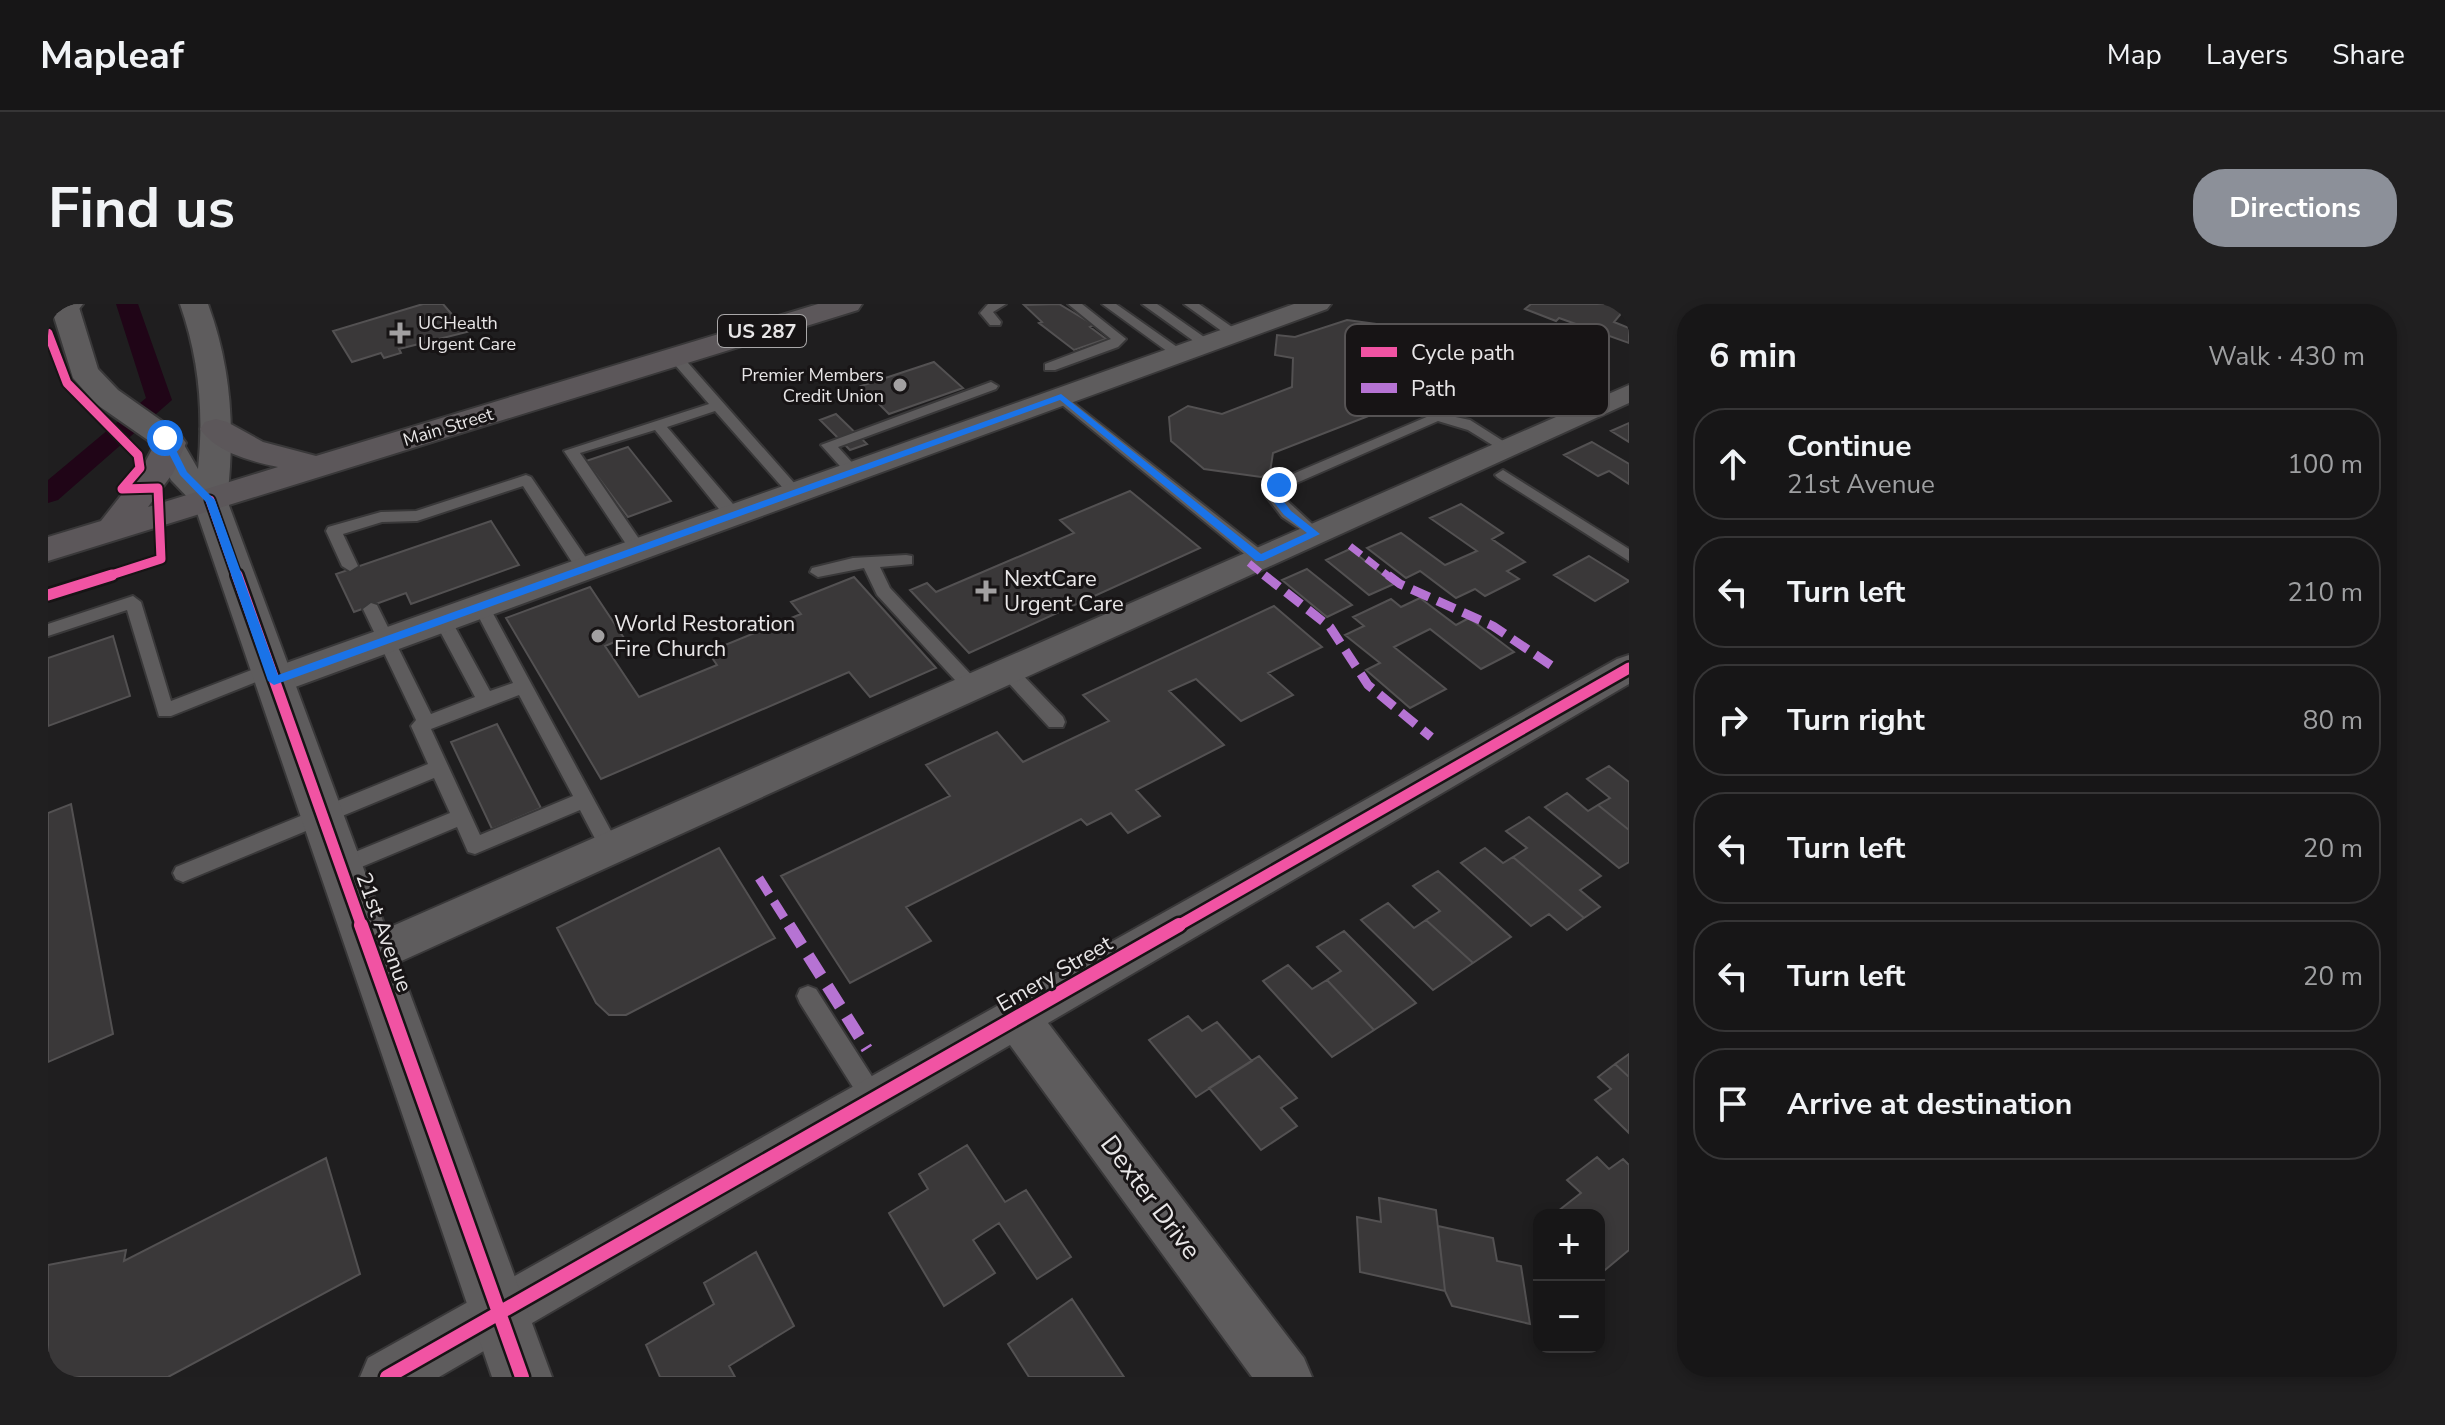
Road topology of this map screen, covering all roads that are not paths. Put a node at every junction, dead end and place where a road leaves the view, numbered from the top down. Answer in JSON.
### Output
{"nodes":[{"id":1,"x":194,"y":304,"type":"edge"},
{"id":2,"x":848,"y":304,"type":"edge"},
{"id":3,"x":1000,"y":304,"type":"edge"},
{"id":4,"x":1074,"y":304,"type":"edge"},
{"id":5,"x":1108,"y":304,"type":"edge"},
{"id":6,"x":1148,"y":304,"type":"edge"},
{"id":7,"x":1190,"y":304,"type":"edge"},
{"id":8,"x":1318,"y":304,"type":"edge"},
{"id":9,"x":62,"y":305,"type":"edge"},
{"id":10,"x":995,"y":322,"type":"dead end"},
{"id":11,"x":1207,"y":344,"type":"junction"},
{"id":12,"x":676,"y":358,"type":"junction"},
{"id":13,"x":1064,"y":382,"type":"junction"},
{"id":14,"x":991,"y":386,"type":"dead end"},
{"id":15,"x":1629,"y":393,"type":"edge"},
{"id":16,"x":1609,"y":404,"type":"edge"},
{"id":17,"x":718,"y":406,"type":"junction"},
{"id":18,"x":1587,"y":416,"type":"edge"},
{"id":19,"x":658,"y":425,"type":"junction"},
{"id":20,"x":147,"y":426,"type":"junction"},
{"id":21,"x":216,"y":429,"type":"junction"},
{"id":22,"x":1505,"y":461,"type":"junction"},
{"id":23,"x":319,"y":467,"type":"junction"},
{"id":24,"x":853,"y":472,"type":"junction"},
{"id":25,"x":795,"y":493,"type":"junction"},
{"id":26,"x":210,"y":500,"type":"junction"},
{"id":27,"x":733,"y":515,"type":"junction"},
{"id":28,"x":113,"y":529,"type":"junction"},
{"id":29,"x":1315,"y":534,"type":"junction"},
{"id":30,"x":48,"y":549,"type":"edge"},
{"id":31,"x":638,"y":549,"type":"junction"},
{"id":32,"x":1629,"y":556,"type":"edge"},
{"id":33,"x":1260,"y":558,"type":"junction"},
{"id":34,"x":906,"y":560,"type":"dead end"},
{"id":35,"x":869,"y":562,"type":"junction"},
{"id":36,"x":350,"y":566,"type":"dead end"},
{"id":37,"x":585,"y":569,"type":"junction"},
{"id":38,"x":818,"y":572,"type":"dead end"},
{"id":39,"x":481,"y":606,"type":"junction"},
{"id":40,"x":371,"y":609,"type":"dead end"},
{"id":41,"x":443,"y":620,"type":"junction"},
{"id":42,"x":48,"y":630,"type":"edge"},
{"id":43,"x":386,"y":640,"type":"junction"},
{"id":44,"x":1629,"y":668,"type":"edge"},
{"id":45,"x":1008,"y":671,"type":"junction"},
{"id":46,"x":272,"y":675,"type":"junction"},
{"id":47,"x":523,"y":686,"type":"junction"},
{"id":48,"x":972,"y":687,"type":"junction"},
{"id":49,"x":486,"y":700,"type":"junction"},
{"id":50,"x":1056,"y":722,"type":"dead end"},
{"id":51,"x":426,"y":723,"type":"junction"},
{"id":52,"x":439,"y":768,"type":"junction"},
{"id":53,"x":584,"y":800,"type":"junction"},
{"id":54,"x":323,"y":816,"type":"junction"},
{"id":55,"x":461,"y":817,"type":"junction"},
{"id":56,"x":610,"y":848,"type":"junction"},
{"id":57,"x":340,"y":867,"type":"junction"},
{"id":58,"x":183,"y":873,"type":"dead end"},
{"id":59,"x":371,"y":955,"type":"junction"},
{"id":60,"x":808,"y":996,"type":"dead end"},
{"id":61,"x":1017,"y":1018,"type":"junction"},
{"id":62,"x":874,"y":1100,"type":"junction"},
{"id":63,"x":499,"y":1313,"type":"junction"},
{"id":64,"x":387,"y":1377,"type":"edge"},
{"id":65,"x":522,"y":1377,"type":"edge"},
{"id":66,"x":1285,"y":1377,"type":"edge"}],
"edges":[{"from":1,"to":21,"type":"street","name":"21st Avenue"},
{"from":2,"to":12,"type":"highway","name":"Main Street","number":"US 287"},
{"from":3,"to":10,"type":"lane"},
{"from":4,"to":13,"type":"lane"},
{"from":5,"to":11,"type":"lane"},
{"from":6,"to":11,"type":"lane"},
{"from":7,"to":11,"type":"lane"},
{"from":8,"to":11,"type":"street"},
{"from":9,"to":20,"type":"street","name":"21st Avenue"},
{"from":11,"to":13,"type":"street"},
{"from":12,"to":17,"type":"lane"},
{"from":12,"to":23,"type":"highway","name":"Main Street","number":"US 287"},
{"from":13,"to":24,"type":"street"},
{"from":13,"to":33,"type":"lane"},
{"from":14,"to":24,"type":"lane"},
{"from":15,"to":16,"type":"street"},
{"from":17,"to":19,"type":"lane"},
{"from":17,"to":25,"type":"lane"},
{"from":18,"to":22,"type":"street"},
{"from":19,"to":27,"type":"lane"},
{"from":19,"to":31,"type":"lane"},
{"from":20,"to":26,"type":"street","name":"21st Avenue"},
{"from":20,"to":28,"type":"highway"},
{"from":21,"to":23,"type":"highway"},
{"from":21,"to":26,"type":"street","name":"21st Avenue"},
{"from":22,"to":29,"type":"street"},
{"from":22,"to":29,"type":"lane"},
{"from":22,"to":32,"type":"lane"},
{"from":23,"to":26,"type":"highway","name":"Main Street","number":"US 287"},
{"from":24,"to":25,"type":"street"},
{"from":25,"to":27,"type":"street"},
{"from":26,"to":28,"type":"highway","name":"Main Street","number":"US 287"},
{"from":26,"to":46,"type":"street","name":"21st Avenue"},
{"from":27,"to":31,"type":"street"},
{"from":28,"to":30,"type":"highway","name":"Main Street","number":"US 287"},
{"from":29,"to":33,"type":"street"},
{"from":31,"to":37,"type":"street"},
{"from":33,"to":45,"type":"street"},
{"from":34,"to":35,"type":"lane"},
{"from":35,"to":38,"type":"lane"},
{"from":35,"to":48,"type":"lane"},
{"from":36,"to":37,"type":"lane"},
{"from":37,"to":39,"type":"street"},
{"from":39,"to":41,"type":"street"},
{"from":39,"to":47,"type":"lane"},
{"from":40,"to":43,"type":"lane"},
{"from":41,"to":43,"type":"street"},
{"from":41,"to":49,"type":"lane"},
{"from":42,"to":46,"type":"lane"},
{"from":43,"to":46,"type":"street"},
{"from":43,"to":51,"type":"lane"},
{"from":44,"to":61,"type":"street","name":"Emery Street"},
{"from":45,"to":48,"type":"street"},
{"from":45,"to":50,"type":"lane"},
{"from":46,"to":54,"type":"street","name":"21st Avenue"},
{"from":47,"to":49,"type":"lane"},
{"from":47,"to":53,"type":"lane"},
{"from":48,"to":56,"type":"street"},
{"from":49,"to":51,"type":"lane"},
{"from":51,"to":52,"type":"lane"},
{"from":52,"to":54,"type":"lane"},
{"from":52,"to":55,"type":"lane"},
{"from":53,"to":55,"type":"lane"},
{"from":53,"to":56,"type":"lane"},
{"from":54,"to":57,"type":"street","name":"21st Avenue"},
{"from":54,"to":58,"type":"lane"},
{"from":55,"to":57,"type":"lane"},
{"from":56,"to":59,"type":"street"},
{"from":57,"to":59,"type":"street","name":"21st Avenue"},
{"from":59,"to":63,"type":"street","name":"21st Avenue"},
{"from":60,"to":62,"type":"lane"},
{"from":61,"to":62,"type":"street","name":"Emery Street"},
{"from":61,"to":66,"type":"street","name":"Dexter Drive"},
{"from":62,"to":63,"type":"street","name":"Emery Street"},
{"from":63,"to":64,"type":"street","name":"Emery Street"},
{"from":63,"to":65,"type":"street","name":"21st Avenue"}]}
